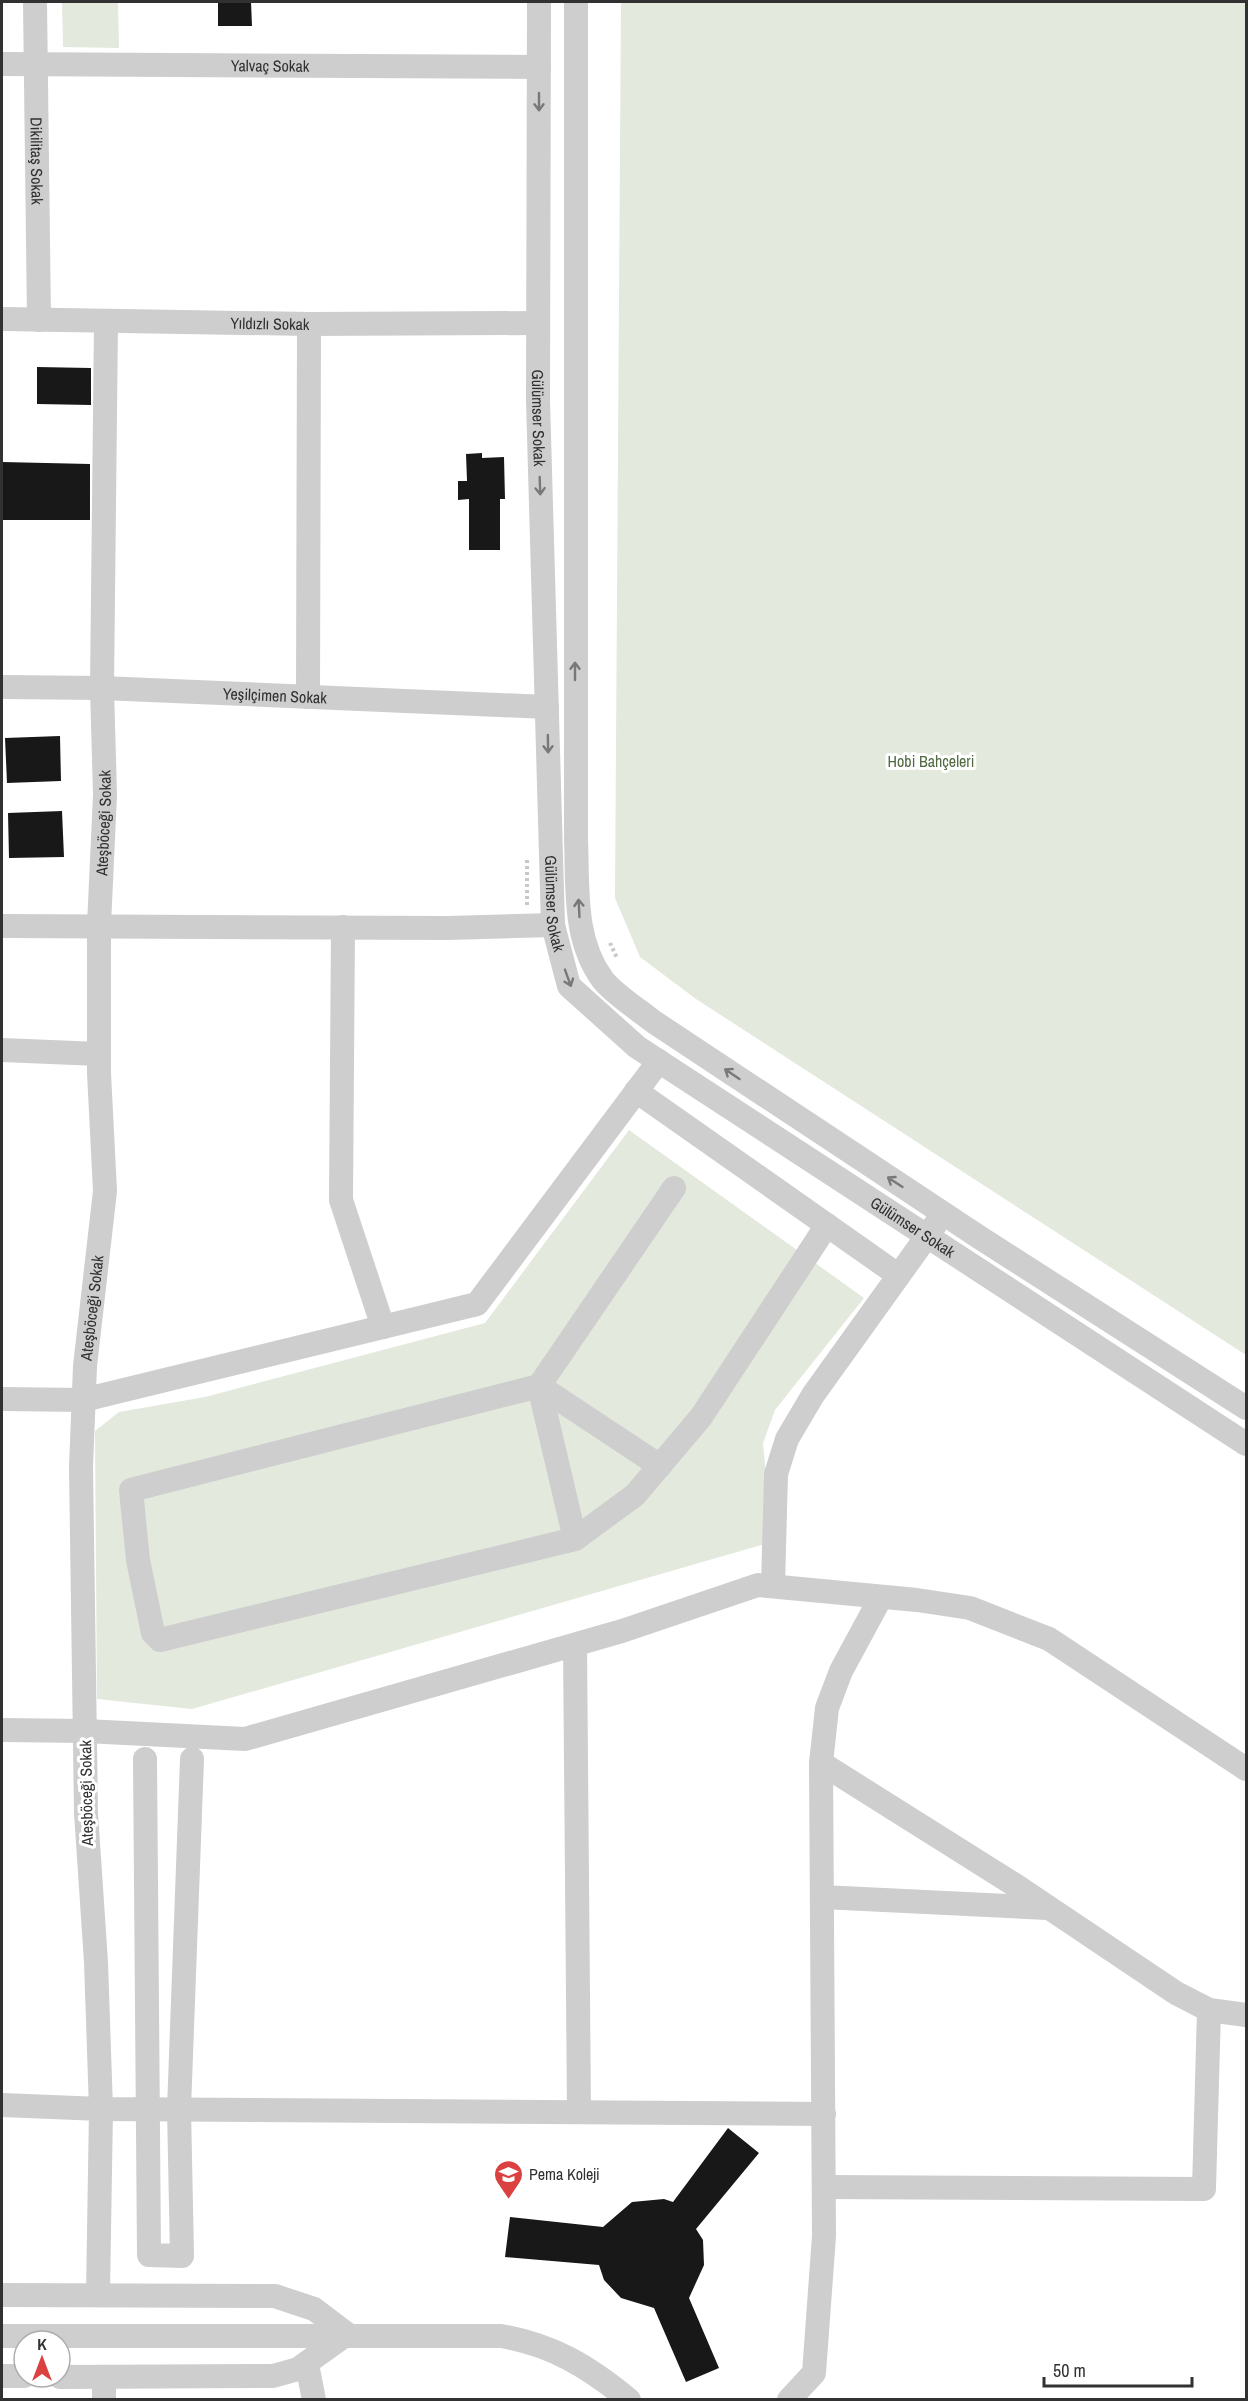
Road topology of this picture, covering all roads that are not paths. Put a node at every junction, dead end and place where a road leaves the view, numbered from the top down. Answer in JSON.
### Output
{"nodes":[{"id":1,"x":35,"y":2,"type":"edge"},
{"id":2,"x":539,"y":2,"type":"edge"},
{"id":3,"x":576,"y":2,"type":"edge"},
{"id":4,"x":2,"y":64,"type":"edge"},
{"id":5,"x":36,"y":64,"type":"junction"},
{"id":6,"x":539,"y":67,"type":"junction"},
{"id":7,"x":2,"y":319,"type":"edge"},
{"id":8,"x":39,"y":320,"type":"junction"},
{"id":9,"x":106,"y":321,"type":"junction"},
{"id":10,"x":538,"y":323,"type":"junction"},
{"id":11,"x":309,"y":324,"type":"junction"},
{"id":12,"x":2,"y":687,"type":"edge"},
{"id":13,"x":102,"y":688,"type":"junction"},
{"id":14,"x":308,"y":697,"type":"junction"},
{"id":15,"x":547,"y":707,"type":"junction"},
{"id":16,"x":99,"y":925,"type":"junction"},
{"id":17,"x":2,"y":926,"type":"edge"},
{"id":18,"x":543,"y":926,"type":"junction"},
{"id":19,"x":343,"y":927,"type":"junction"},
{"id":20,"x":2,"y":1050,"type":"edge"},
{"id":21,"x":99,"y":1054,"type":"junction"},
{"id":22,"x":659,"y":1061,"type":"junction"},
{"id":23,"x":636,"y":1092,"type":"junction"},
{"id":24,"x":674,"y":1188,"type":"dead end"},
{"id":25,"x":944,"y":1214,"type":"junction"},
{"id":26,"x":827,"y":1225,"type":"junction"},
{"id":27,"x":927,"y":1237,"type":"junction"},
{"id":28,"x":898,"y":1275,"type":"junction"},
{"id":29,"x":383,"y":1327,"type":"junction"},
{"id":30,"x":539,"y":1386,"type":"junction"},
{"id":31,"x":2,"y":1399,"type":"edge"},
{"id":32,"x":83,"y":1400,"type":"junction"},
{"id":33,"x":1246,"y":1408,"type":"edge"},
{"id":34,"x":1246,"y":1444,"type":"edge"},
{"id":35,"x":660,"y":1466,"type":"junction"},
{"id":36,"x":575,"y":1539,"type":"junction"},
{"id":37,"x":773,"y":1586,"type":"junction"},
{"id":38,"x":881,"y":1597,"type":"junction"},
{"id":39,"x":575,"y":1645,"type":"junction"},
{"id":40,"x":2,"y":1730,"type":"edge"},
{"id":41,"x":85,"y":1731,"type":"junction"},
{"id":42,"x":145,"y":1759,"type":"dead end"},
{"id":43,"x":192,"y":1759,"type":"dead end"},
{"id":44,"x":821,"y":1763,"type":"junction"},
{"id":45,"x":1246,"y":1769,"type":"edge"},
{"id":46,"x":822,"y":1897,"type":"junction"},
{"id":47,"x":1049,"y":1908,"type":"junction"},
{"id":48,"x":1209,"y":2010,"type":"junction"},
{"id":49,"x":1246,"y":2015,"type":"edge"},
{"id":50,"x":2,"y":2104,"type":"edge"},
{"id":51,"x":101,"y":2109,"type":"junction"},
{"id":52,"x":147,"y":2109,"type":"junction"},
{"id":53,"x":179,"y":2109,"type":"junction"},
{"id":54,"x":579,"y":2112,"type":"junction"},
{"id":55,"x":824,"y":2114,"type":"junction"},
{"id":56,"x":824,"y":2187,"type":"junction"},
{"id":57,"x":99,"y":2294,"type":"junction"},
{"id":58,"x":2,"y":2295,"type":"edge"},
{"id":59,"x":346,"y":2334,"type":"junction"},
{"id":60,"x":2,"y":2336,"type":"edge"},
{"id":61,"x":307,"y":2364,"type":"junction"},
{"id":62,"x":72,"y":2380,"type":"edge"},
{"id":63,"x":104,"y":2389,"type":"edge"},
{"id":64,"x":314,"y":2400,"type":"edge"},
{"id":65,"x":629,"y":2400,"type":"edge"},
{"id":66,"x":789,"y":2400,"type":"edge"}],
"edges":[{"from":1,"to":5,"type":"street","name":"Dikilitaş Sokak"},
{"from":2,"to":6,"type":"street","name":"Gülümser Sokak"},
{"from":25,"to":3,"type":"street","one_way":true},
{"from":4,"to":5,"type":"street","name":"Yalvaç Sokak"},
{"from":5,"to":6,"type":"street","name":"Yalvaç Sokak"},
{"from":5,"to":8,"type":"street","name":"Dikilitaş Sokak"},
{"from":6,"to":10,"type":"street","name":"Gülümser Sokak","one_way":true},
{"from":7,"to":8,"type":"street","name":"Yıldızlı Sokak"},
{"from":8,"to":9,"type":"street","name":"Yıldızlı Sokak"},
{"from":9,"to":11,"type":"street","name":"Yıldızlı Sokak"},
{"from":9,"to":13,"type":"street","name":"Ateşböceği Sokak"},
{"from":10,"to":11,"type":"street","name":"Yıldızlı Sokak"},
{"from":10,"to":15,"type":"street","name":"Gülümser Sokak","one_way":true},
{"from":11,"to":14,"type":"street"},
{"from":12,"to":13,"type":"street","name":"Yeşilçimen Sokak"},
{"from":13,"to":14,"type":"street","name":"Yeşilçimen Sokak"},
{"from":13,"to":16,"type":"street","name":"Ateşböceği Sokak"},
{"from":14,"to":15,"type":"street","name":"Yeşilçimen Sokak"},
{"from":15,"to":18,"type":"street","name":"Gülümser Sokak","one_way":true},
{"from":16,"to":17,"type":"street"},
{"from":16,"to":19,"type":"street"},
{"from":16,"to":21,"type":"street","name":"Ateşböceği Sokak"},
{"from":18,"to":19,"type":"street"},
{"from":18,"to":22,"type":"street","name":"Gülümser Sokak","one_way":true},
{"from":19,"to":29,"type":"street"},
{"from":20,"to":21,"type":"street"},
{"from":21,"to":32,"type":"street","name":"Ateşböceği Sokak"},
{"from":22,"to":23,"type":"street"},
{"from":22,"to":27,"type":"street","name":"Gülümser Sokak"},
{"from":23,"to":26,"type":"street"},
{"from":23,"to":29,"type":"street"},
{"from":24,"to":30,"type":"street"},
{"from":25,"to":27,"type":"street"},
{"from":25,"to":33,"type":"street"},
{"from":26,"to":28,"type":"street"},
{"from":26,"to":35,"type":"street"},
{"from":27,"to":28,"type":"street"},
{"from":27,"to":34,"type":"street","name":"Gülümser Sokak"},
{"from":28,"to":37,"type":"street"},
{"from":29,"to":32,"type":"street"},
{"from":30,"to":35,"type":"street"},
{"from":30,"to":36,"type":"street"},
{"from":30,"to":36,"type":"street"},
{"from":31,"to":32,"type":"street"},
{"from":32,"to":41,"type":"street","name":"Ateşböceği Sokak"},
{"from":35,"to":36,"type":"street"},
{"from":37,"to":38,"type":"street"},
{"from":37,"to":39,"type":"street"},
{"from":38,"to":44,"type":"street"},
{"from":38,"to":45,"type":"street"},
{"from":39,"to":41,"type":"street"},
{"from":39,"to":54,"type":"street"},
{"from":40,"to":41,"type":"street"},
{"from":41,"to":51,"type":"street","name":"Ateşböceği Sokak"},
{"from":42,"to":52,"type":"street"},
{"from":43,"to":53,"type":"street"},
{"from":44,"to":46,"type":"street"},
{"from":44,"to":47,"type":"street"},
{"from":46,"to":47,"type":"street"},
{"from":46,"to":55,"type":"street"},
{"from":47,"to":48,"type":"street"},
{"from":48,"to":49,"type":"street"},
{"from":48,"to":56,"type":"street"},
{"from":50,"to":51,"type":"street"},
{"from":51,"to":52,"type":"street"},
{"from":51,"to":57,"type":"street","name":"Ateşböceği Sokak"},
{"from":52,"to":53,"type":"street"},
{"from":52,"to":53,"type":"street"},
{"from":53,"to":54,"type":"street"},
{"from":54,"to":55,"type":"street"},
{"from":55,"to":56,"type":"street"},
{"from":56,"to":66,"type":"street"},
{"from":57,"to":58,"type":"street"},
{"from":57,"to":59,"type":"street"},
{"from":59,"to":60,"type":"street"},
{"from":59,"to":61,"type":"street"},
{"from":59,"to":65,"type":"street"},
{"from":61,"to":63,"type":"street"},
{"from":61,"to":64,"type":"street"},
{"from":62,"to":63,"type":"street"}]}
